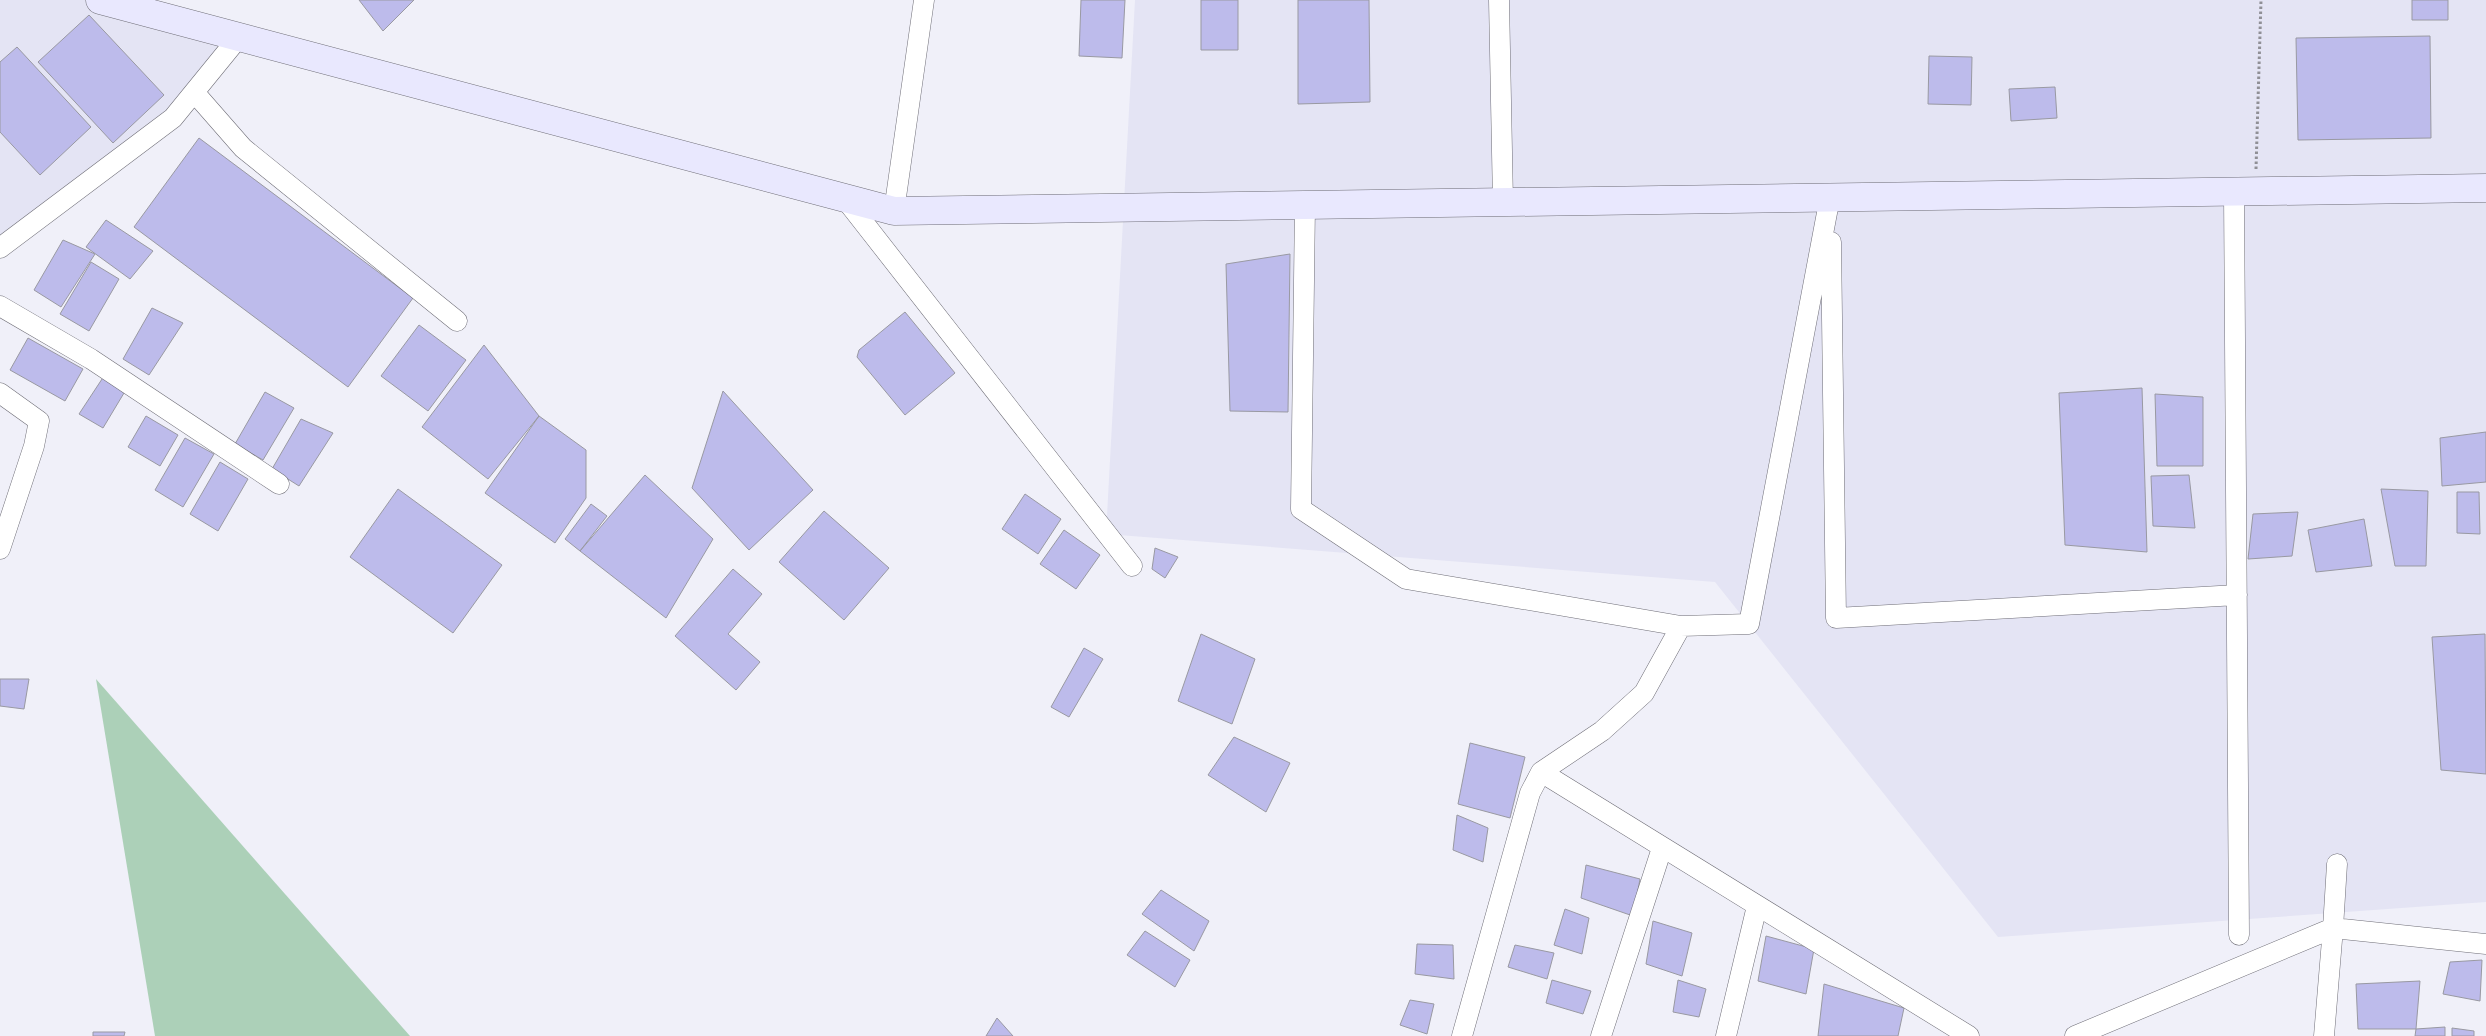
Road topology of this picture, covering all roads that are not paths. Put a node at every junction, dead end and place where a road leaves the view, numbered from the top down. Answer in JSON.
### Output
{"nodes":[{"id":1,"x":100,"y":0,"type":"edge"},
{"id":2,"x":924,"y":0,"type":"edge"},
{"id":3,"x":1499,"y":0,"type":"edge"},
{"id":4,"x":240,"y":37,"type":"junction"},
{"id":5,"x":194,"y":92,"type":"junction"},
{"id":6,"x":2486,"y":188,"type":"edge"},
{"id":7,"x":2245,"y":191,"type":"junction"},
{"id":8,"x":1830,"y":197,"type":"junction"},
{"id":9,"x":846,"y":200,"type":"junction"},
{"id":10,"x":1502,"y":202,"type":"junction"},
{"id":11,"x":1305,"y":205,"type":"junction"},
{"id":12,"x":894,"y":211,"type":"junction"},
{"id":13,"x":0,"y":248,"type":"edge"},
{"id":14,"x":0,"y":306,"type":"edge"},
{"id":15,"x":457,"y":321,"type":"dead end"},
{"id":16,"x":0,"y":393,"type":"edge"},
{"id":17,"x":280,"y":484,"type":"dead end"},
{"id":18,"x":0,"y":549,"type":"edge"},
{"id":19,"x":1132,"y":566,"type":"dead end"},
{"id":20,"x":2237,"y":595,"type":"junction"},
{"id":21,"x":1681,"y":626,"type":"junction"},
{"id":22,"x":1541,"y":772,"type":"junction"},
{"id":23,"x":1662,"y":848,"type":"junction"},
{"id":24,"x":2337,"y":864,"type":"dead end"},
{"id":25,"x":1757,"y":906,"type":"junction"},
{"id":26,"x":2333,"y":928,"type":"junction"},
{"id":27,"x":2240,"y":936,"type":"dead end"},
{"id":28,"x":2486,"y":944,"type":"edge"},
{"id":29,"x":1462,"y":1036,"type":"edge"},
{"id":30,"x":1600,"y":1036,"type":"edge"},
{"id":31,"x":1726,"y":1036,"type":"edge"},
{"id":32,"x":1969,"y":1036,"type":"edge"},
{"id":33,"x":2075,"y":1036,"type":"edge"},
{"id":34,"x":2324,"y":1036,"type":"edge"}],
"edges":[{"from":1,"to":4,"type":"main road"},
{"from":2,"to":12,"type":"street"},
{"from":3,"to":10,"type":"street"},
{"from":4,"to":5,"type":"street"},
{"from":4,"to":9,"type":"main road"},
{"from":5,"to":13,"type":"street"},
{"from":5,"to":15,"type":"street"},
{"from":6,"to":7,"type":"main road"},
{"from":7,"to":8,"type":"main road"},
{"from":7,"to":20,"type":"street"},
{"from":8,"to":10,"type":"main road"},
{"from":8,"to":20,"type":"street"},
{"from":8,"to":21,"type":"street"},
{"from":9,"to":12,"type":"main road"},
{"from":9,"to":19,"type":"street"},
{"from":10,"to":11,"type":"main road"},
{"from":11,"to":12,"type":"main road"},
{"from":11,"to":21,"type":"street"},
{"from":14,"to":17,"type":"street"},
{"from":16,"to":18,"type":"street"},
{"from":20,"to":27,"type":"street"},
{"from":21,"to":22,"type":"street"},
{"from":22,"to":23,"type":"street"},
{"from":22,"to":29,"type":"street"},
{"from":23,"to":25,"type":"street"},
{"from":23,"to":30,"type":"street"},
{"from":24,"to":26,"type":"street"},
{"from":25,"to":31,"type":"street"},
{"from":25,"to":32,"type":"street"},
{"from":26,"to":28,"type":"street"},
{"from":26,"to":33,"type":"street"},
{"from":26,"to":34,"type":"street"}]}
